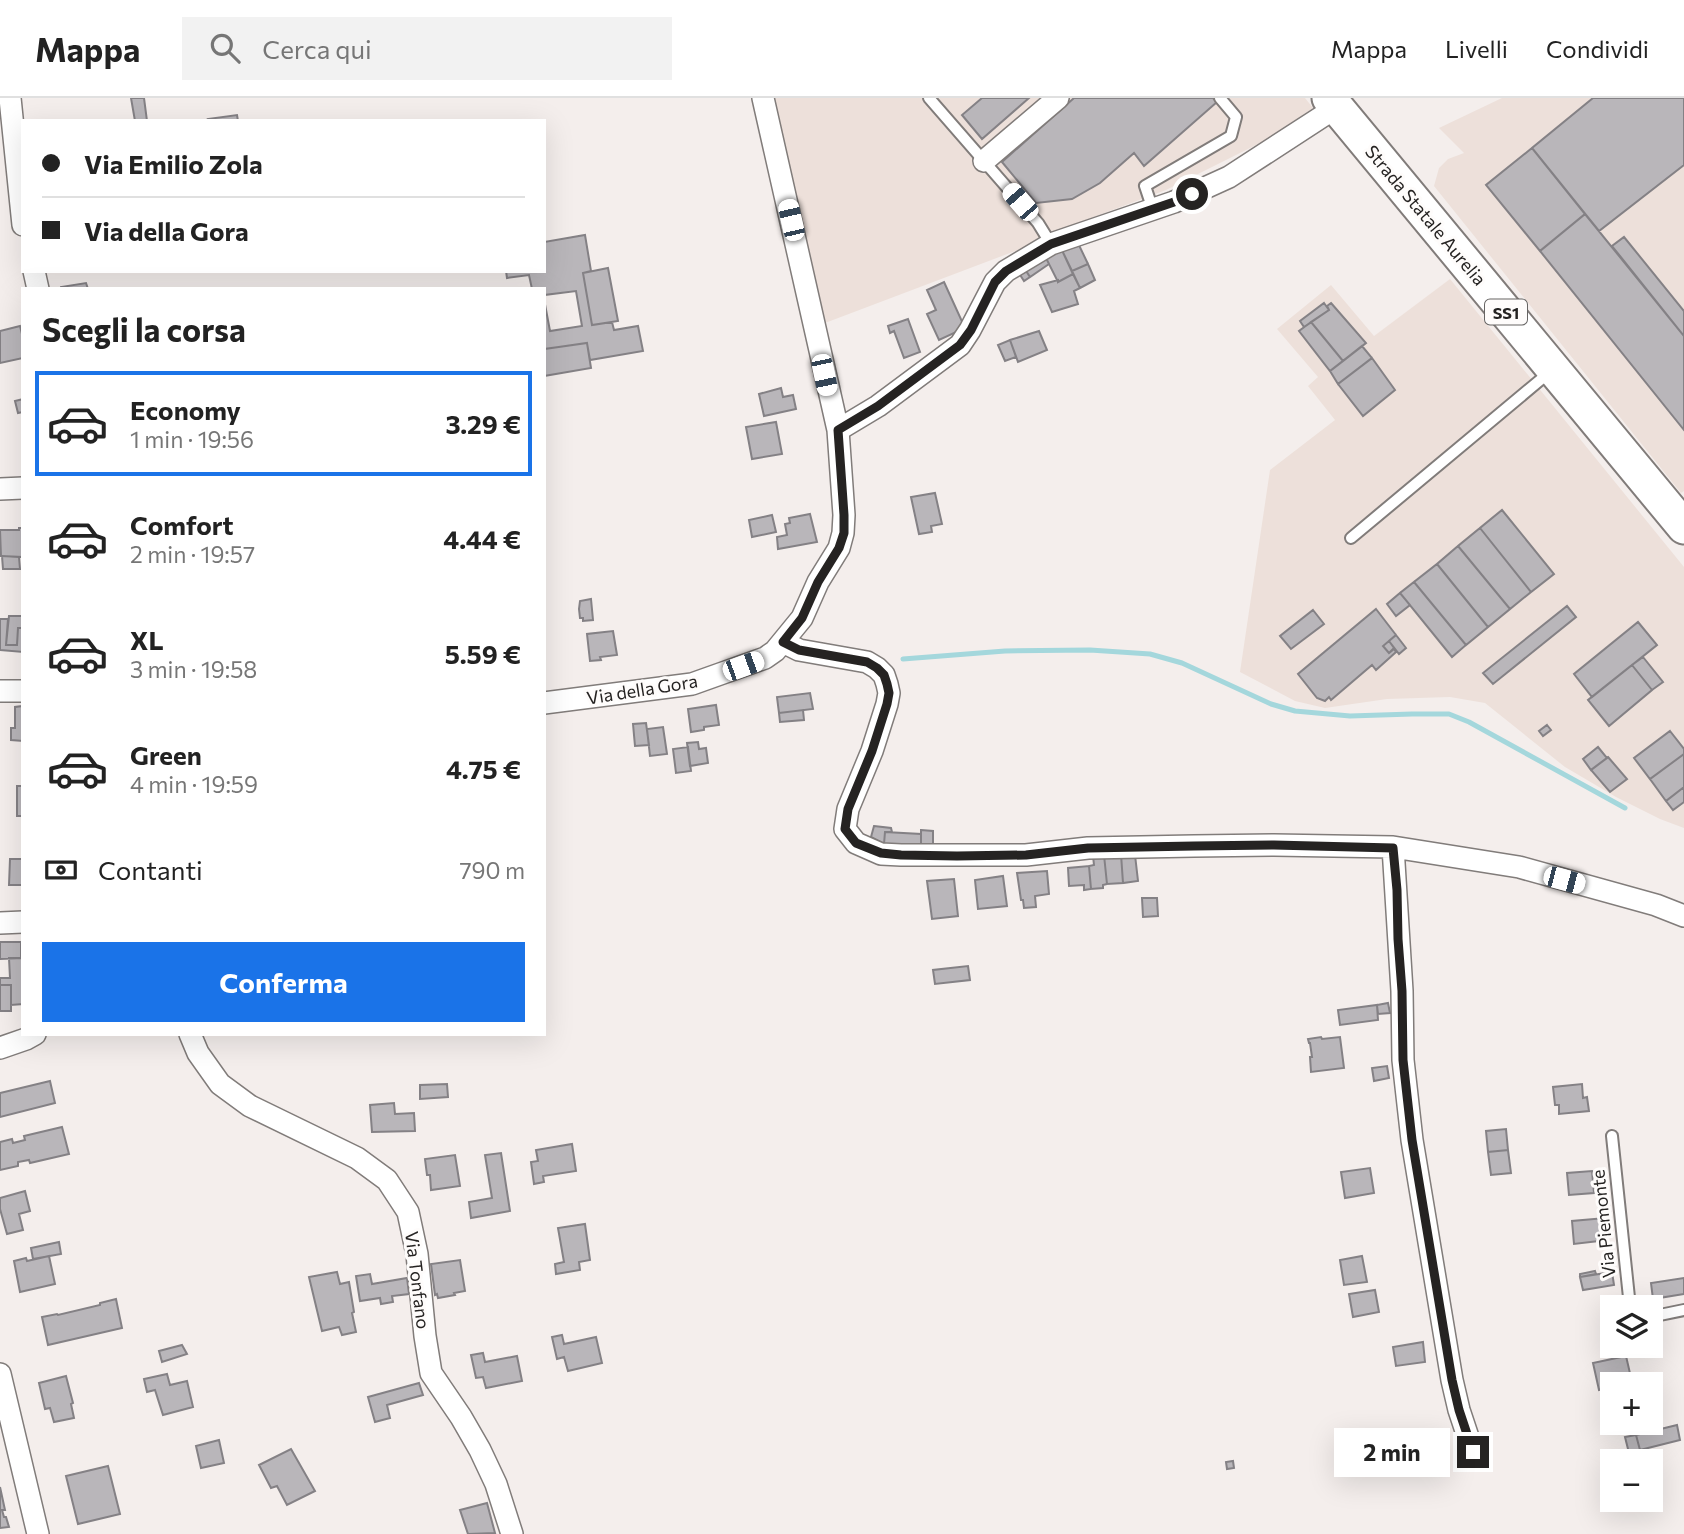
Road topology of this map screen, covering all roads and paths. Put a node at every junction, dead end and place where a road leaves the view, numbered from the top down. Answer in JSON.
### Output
{"nodes":[{"id":1,"x":10,"y":98,"type":"edge"},
{"id":2,"x":763,"y":98,"type":"edge"},
{"id":3,"x":929,"y":98,"type":"edge"},
{"id":4,"x":1058,"y":98,"type":"edge"},
{"id":5,"x":1220,"y":98,"type":"edge"},
{"id":6,"x":1332,"y":102,"type":"edge"},
{"id":7,"x":984,"y":161,"type":"junction"},
{"id":8,"x":21,"y":205,"type":"edge"},
{"id":9,"x":1153,"y":210,"type":"junction"},
{"id":10,"x":1051,"y":244,"type":"junction"},
{"id":11,"x":1554,"y":369,"type":"junction"},
{"id":12,"x":838,"y":430,"type":"junction"},
{"id":13,"x":21,"y":488,"type":"edge"},
{"id":14,"x":0,"y":489,"type":"edge"},
{"id":15,"x":1684,"y":527,"type":"edge"},
{"id":16,"x":1352,"y":538,"type":"dead end"},
{"id":17,"x":783,"y":642,"type":"junction"},
{"id":18,"x":0,"y":691,"type":"edge"},
{"id":19,"x":21,"y":691,"type":"edge"},
{"id":20,"x":546,"y":703,"type":"edge"},
{"id":21,"x":1393,"y":848,"type":"junction"},
{"id":22,"x":1684,"y":916,"type":"edge"},
{"id":23,"x":21,"y":922,"type":"edge"},
{"id":24,"x":0,"y":923,"type":"edge"},
{"id":25,"x":32,"y":1036,"type":"edge"},
{"id":26,"x":191,"y":1036,"type":"edge"},
{"id":27,"x":0,"y":1048,"type":"edge"},
{"id":28,"x":1612,"y":1136,"type":"dead end"},
{"id":29,"x":1629,"y":1295,"type":"edge"},
{"id":30,"x":1684,"y":1310,"type":"edge"},
{"id":31,"x":1663,"y":1314,"type":"edge"},
{"id":32,"x":0,"y":1374,"type":"edge"},
{"id":33,"x":1473,"y":1452,"type":"dead end"},
{"id":34,"x":38,"y":1534,"type":"edge"},
{"id":35,"x":512,"y":1534,"type":"edge"}],
"edges":[{"from":1,"to":8,"type":"street"},
{"from":2,"to":12,"type":"street","name":"Via della Gora"},
{"from":3,"to":7,"type":"lane"},
{"from":4,"to":7,"type":"street"},
{"from":5,"to":9,"type":"lane"},
{"from":6,"to":9,"type":"street"},
{"from":6,"to":11,"type":"main road","name":"Strada Statale Aurelia","number":"SS1"},
{"from":7,"to":10,"type":"lane"},
{"from":9,"to":10,"type":"street"},
{"from":10,"to":12,"type":"street"},
{"from":11,"to":15,"type":"main road","name":"Strada Statale Aurelia","number":"SS1"},
{"from":11,"to":16,"type":"lane"},
{"from":12,"to":17,"type":"street","name":"Via della Gora"},
{"from":13,"to":14,"type":"street"},
{"from":17,"to":20,"type":"street","name":"Via della Gora"},
{"from":17,"to":21,"type":"street"},
{"from":18,"to":19,"type":"street"},
{"from":21,"to":22,"type":"street"},
{"from":21,"to":33,"type":"street"},
{"from":23,"to":24,"type":"street"},
{"from":25,"to":27,"type":"street"},
{"from":26,"to":35,"type":"street","name":"Via Tonfano"},
{"from":28,"to":29,"type":"lane","name":"Via Piemonte"},
{"from":30,"to":31,"type":"lane"},
{"from":32,"to":34,"type":"street"}]}
